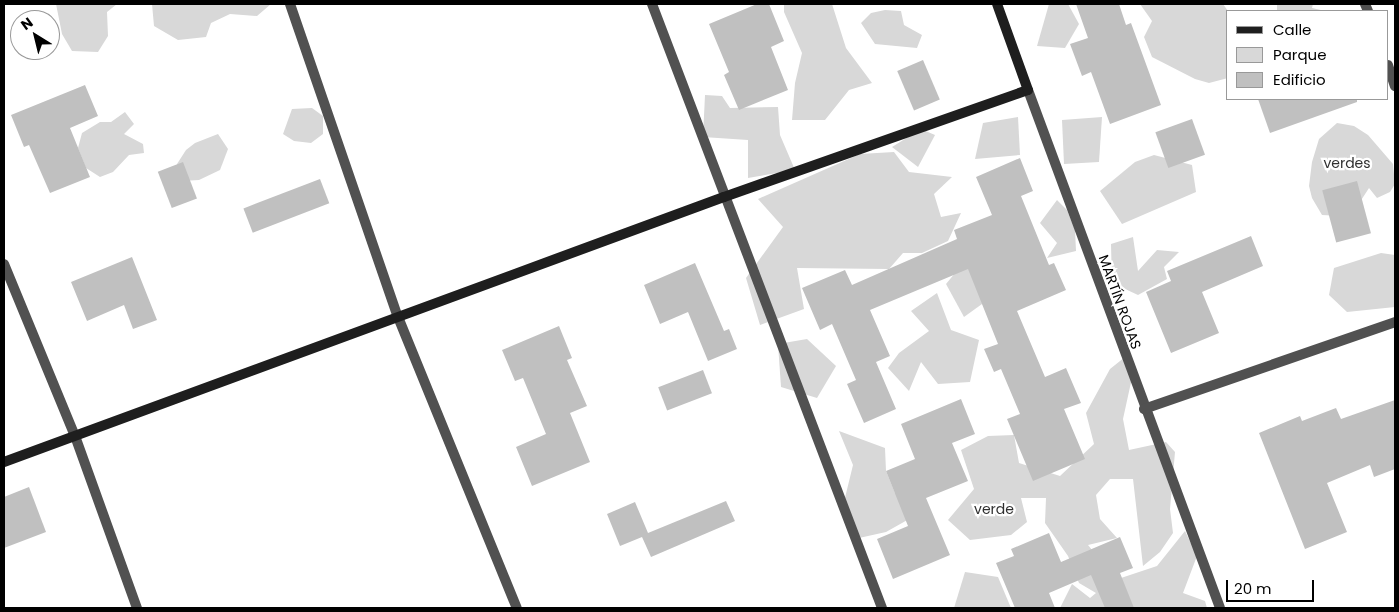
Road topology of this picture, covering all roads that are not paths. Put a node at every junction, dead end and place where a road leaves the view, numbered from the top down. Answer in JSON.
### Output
{"nodes":[{"id":1,"x":290,"y":4,"type":"edge"},
{"id":2,"x":652,"y":4,"type":"edge"},
{"id":3,"x":997,"y":4,"type":"edge"},
{"id":4,"x":1389,"y":68,"type":"edge"},
{"id":5,"x":1395,"y":86,"type":"edge"},
{"id":6,"x":1028,"y":90,"type":"junction"},
{"id":7,"x":724,"y":198,"type":"junction"},
{"id":8,"x":4,"y":264,"type":"edge"},
{"id":9,"x":398,"y":317,"type":"junction"},
{"id":10,"x":1395,"y":322,"type":"edge"},
{"id":11,"x":1144,"y":408,"type":"junction"},
{"id":12,"x":75,"y":436,"type":"junction"},
{"id":13,"x":4,"y":462,"type":"edge"},
{"id":14,"x":137,"y":608,"type":"edge"},
{"id":15,"x":517,"y":608,"type":"edge"},
{"id":16,"x":882,"y":608,"type":"edge"},
{"id":17,"x":1220,"y":608,"type":"edge"}],
"edges":[{"from":1,"to":9,"type":"street"},
{"from":2,"to":7,"type":"street"},
{"from":3,"to":6,"type":"street","name":"MARTÍN ROJAS"},
{"from":4,"to":5,"type":"street"},
{"from":6,"to":7,"type":"street"},
{"from":6,"to":11,"type":"street","name":"MARTÍN ROJAS"},
{"from":7,"to":9,"type":"street"},
{"from":7,"to":16,"type":"street"},
{"from":8,"to":12,"type":"street"},
{"from":9,"to":12,"type":"street"},
{"from":9,"to":15,"type":"street"},
{"from":10,"to":11,"type":"street"},
{"from":11,"to":17,"type":"street","name":"MARTÍN ROJAS"},
{"from":12,"to":13,"type":"street"},
{"from":12,"to":14,"type":"street"}]}
